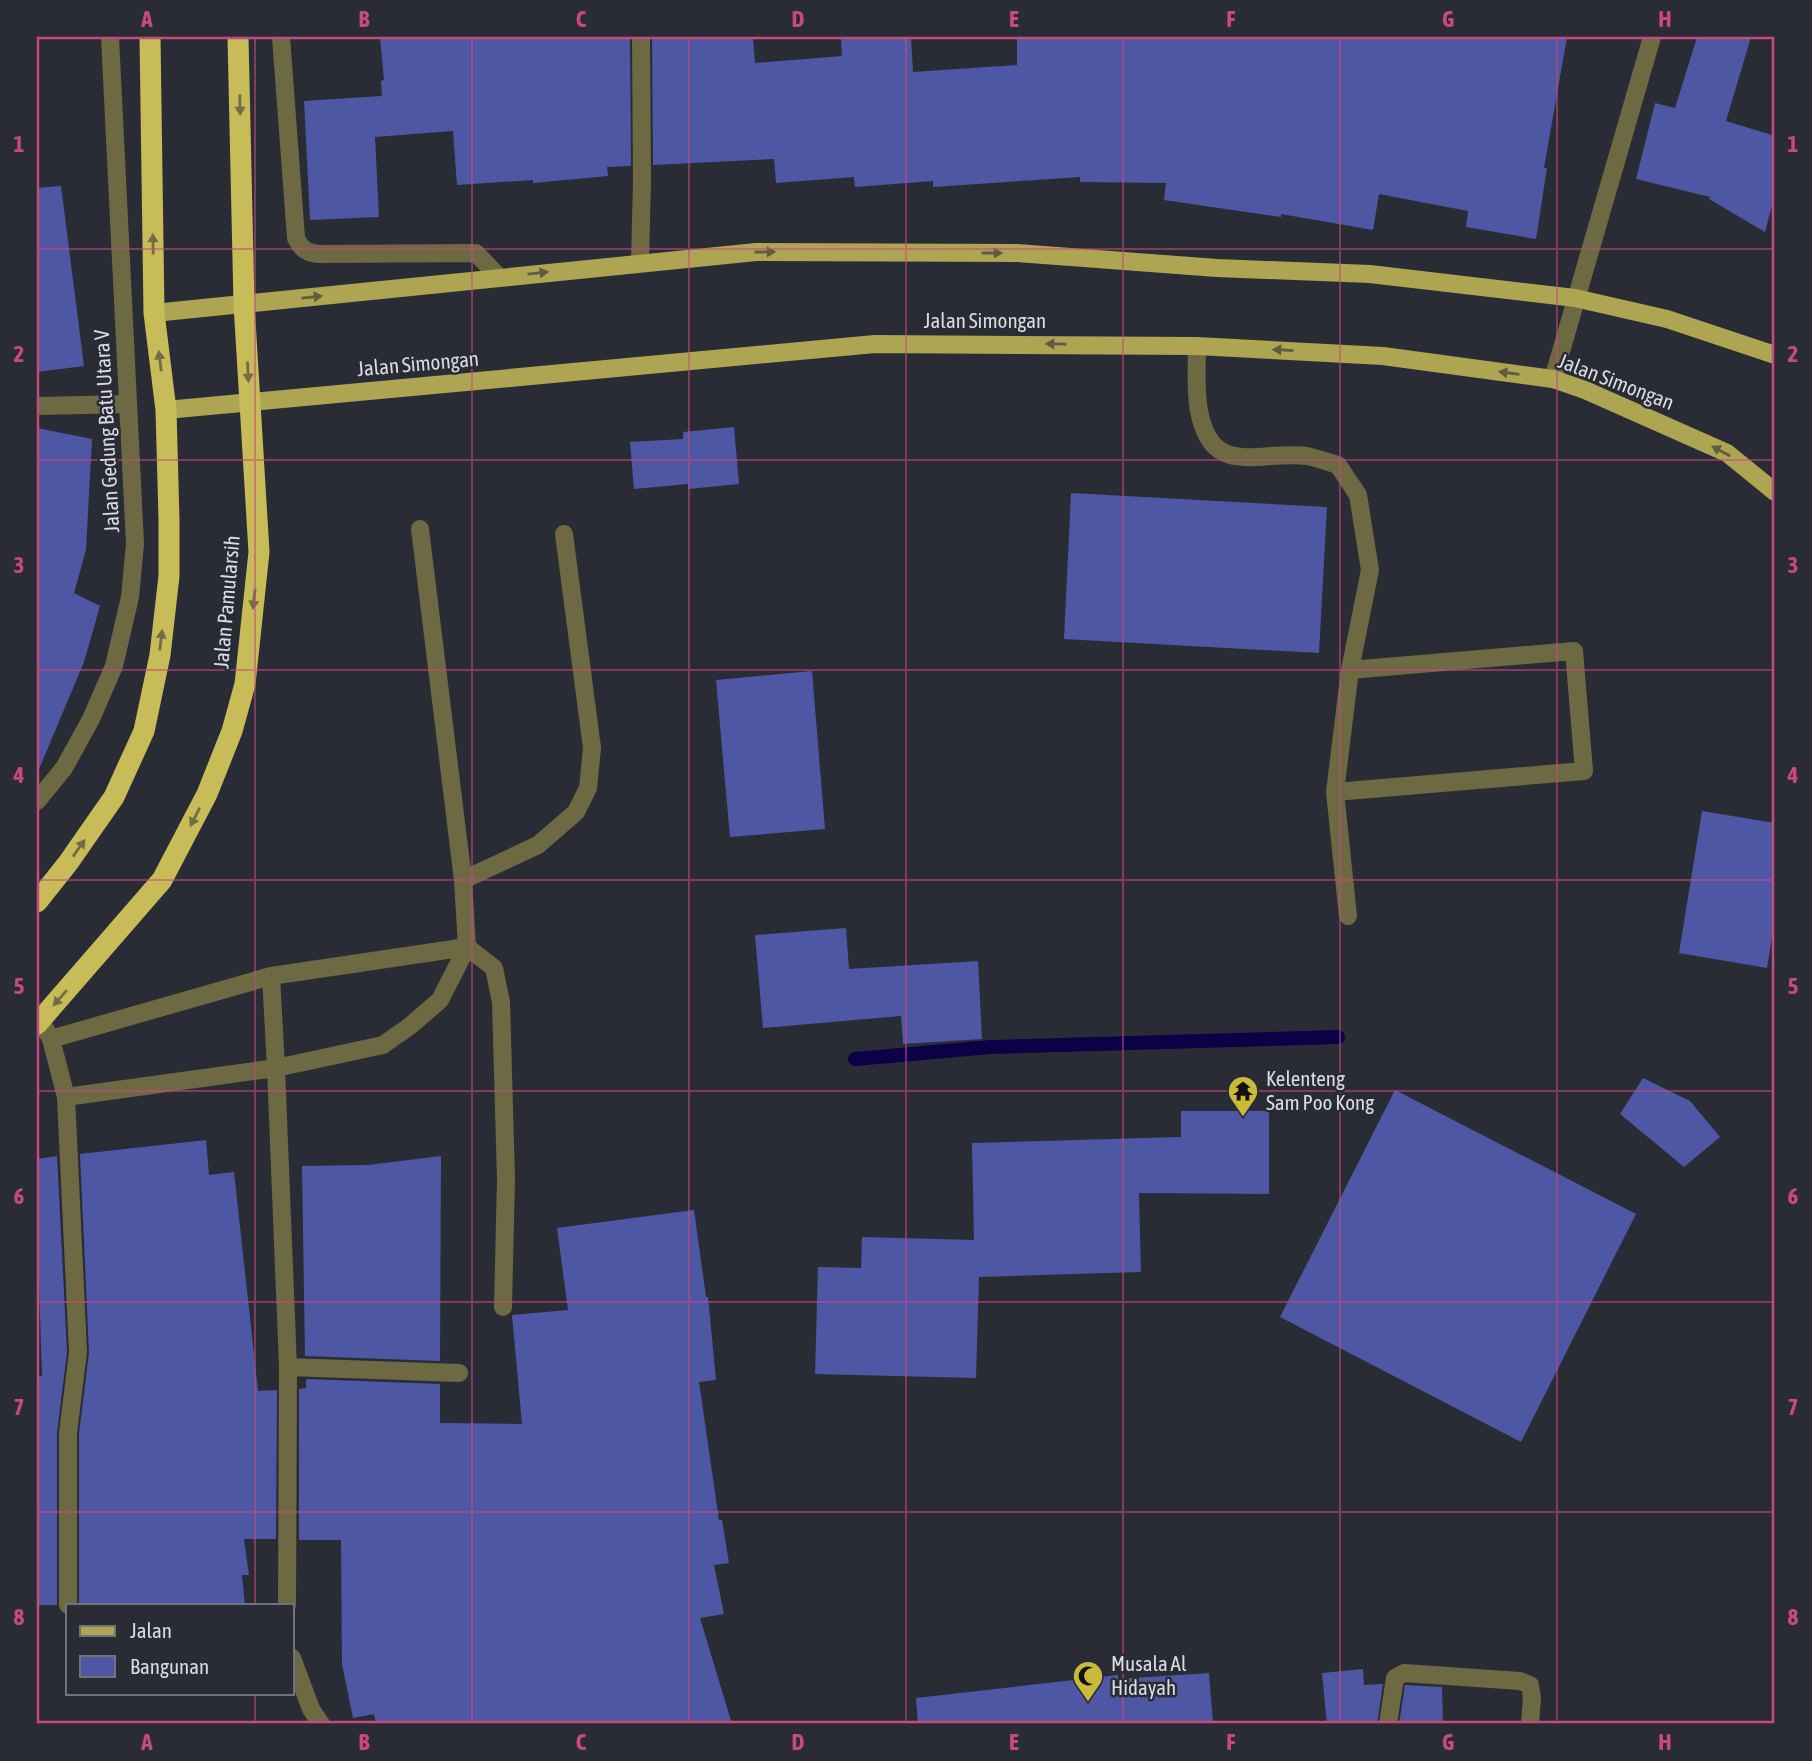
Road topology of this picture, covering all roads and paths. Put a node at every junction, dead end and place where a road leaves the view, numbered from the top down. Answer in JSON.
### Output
{"nodes":[{"id":1,"x":110,"y":37,"type":"edge"},
{"id":2,"x":150,"y":37,"type":"edge"},
{"id":3,"x":238,"y":37,"type":"edge"},
{"id":4,"x":281,"y":37,"type":"edge"},
{"id":5,"x":641,"y":37,"type":"edge"},
{"id":6,"x":1652,"y":37,"type":"edge"},
{"id":7,"x":640,"y":262,"type":"junction"},
{"id":8,"x":499,"y":277,"type":"junction"},
{"id":9,"x":1575,"y":298,"type":"junction"},
{"id":10,"x":244,"y":304,"type":"junction"},
{"id":11,"x":154,"y":313,"type":"junction"},
{"id":12,"x":1197,"y":346,"type":"junction"},
{"id":13,"x":1775,"y":355,"type":"edge"},
{"id":14,"x":1553,"y":379,"type":"junction"},
{"id":15,"x":250,"y":403,"type":"junction"},
{"id":16,"x":128,"y":404,"type":"junction"},
{"id":17,"x":37,"y":406,"type":"edge"},
{"id":18,"x":166,"y":410,"type":"junction"},
{"id":19,"x":1775,"y":492,"type":"edge"},
{"id":20,"x":420,"y":529,"type":"dead end"},
{"id":21,"x":564,"y":534,"type":"dead end"},
{"id":22,"x":1350,"y":670,"type":"junction"},
{"id":23,"x":1335,"y":792,"type":"junction"},
{"id":24,"x":37,"y":801,"type":"edge"},
{"id":25,"x":463,"y":880,"type":"junction"},
{"id":26,"x":37,"y":902,"type":"edge"},
{"id":27,"x":1348,"y":916,"type":"dead end"},
{"id":28,"x":467,"y":947,"type":"junction"},
{"id":29,"x":271,"y":976,"type":"junction"},
{"id":30,"x":42,"y":1024,"type":"edge"},
{"id":31,"x":276,"y":1068,"type":"junction"},
{"id":32,"x":66,"y":1097,"type":"junction"},
{"id":33,"x":503,"y":1307,"type":"dead end"},
{"id":34,"x":288,"y":1367,"type":"junction"},
{"id":35,"x":459,"y":1373,"type":"dead end"},
{"id":36,"x":68,"y":1604,"type":"edge"},
{"id":37,"x":287,"y":1604,"type":"edge"},
{"id":38,"x":294,"y":1663,"type":"edge"},
{"id":39,"x":321,"y":1724,"type":"edge"},
{"id":40,"x":1388,"y":1724,"type":"edge"},
{"id":41,"x":1530,"y":1724,"type":"edge"}],
"edges":[{"from":1,"to":16,"type":"street","name":"Jalan Gedung Batu Utara V"},
{"from":11,"to":2,"type":"highway","one_way":true},
{"from":3,"to":10,"type":"highway","name":"Jalan Pamularsih","one_way":true},
{"from":4,"to":8,"type":"street"},
{"from":5,"to":7,"type":"street"},
{"from":6,"to":9,"type":"street"},
{"from":8,"to":7,"type":"main road","one_way":true},
{"from":7,"to":9,"type":"main road","one_way":true},
{"from":10,"to":8,"type":"main road","one_way":true},
{"from":9,"to":13,"type":"main road"},
{"from":9,"to":14,"type":"street"},
{"from":10,"to":11,"type":"main road"},
{"from":10,"to":15,"type":"highway","name":"Jalan Pamularsih","one_way":true},
{"from":18,"to":11,"type":"highway","one_way":true},
{"from":14,"to":12,"type":"main road","name":"Jalan Simongan","one_way":true},
{"from":12,"to":15,"type":"main road","name":"Jalan Simongan","one_way":true},
{"from":12,"to":22,"type":"street"},
{"from":19,"to":14,"type":"main road","name":"Jalan Simongan","one_way":true},
{"from":15,"to":18,"type":"main road","name":"Jalan Simongan"},
{"from":15,"to":30,"type":"highway","name":"Jalan Pamularsih","one_way":true},
{"from":16,"to":17,"type":"street"},
{"from":16,"to":24,"type":"street","name":"Jalan Gedung Batu Utara V"},
{"from":26,"to":18,"type":"highway","one_way":true},
{"from":20,"to":25,"type":"street"},
{"from":21,"to":25,"type":"street"},
{"from":22,"to":23,"type":"street"},
{"from":22,"to":23,"type":"street"},
{"from":23,"to":27,"type":"street"},
{"from":25,"to":28,"type":"street"},
{"from":28,"to":29,"type":"street"},
{"from":28,"to":31,"type":"street"},
{"from":28,"to":33,"type":"street"},
{"from":29,"to":30,"type":"street"},
{"from":29,"to":31,"type":"street"},
{"from":30,"to":32,"type":"street"},
{"from":31,"to":32,"type":"street"},
{"from":31,"to":34,"type":"street"},
{"from":32,"to":36,"type":"street"},
{"from":34,"to":35,"type":"street"},
{"from":34,"to":37,"type":"street"},
{"from":38,"to":39,"type":"street"},
{"from":40,"to":41,"type":"street"}]}
